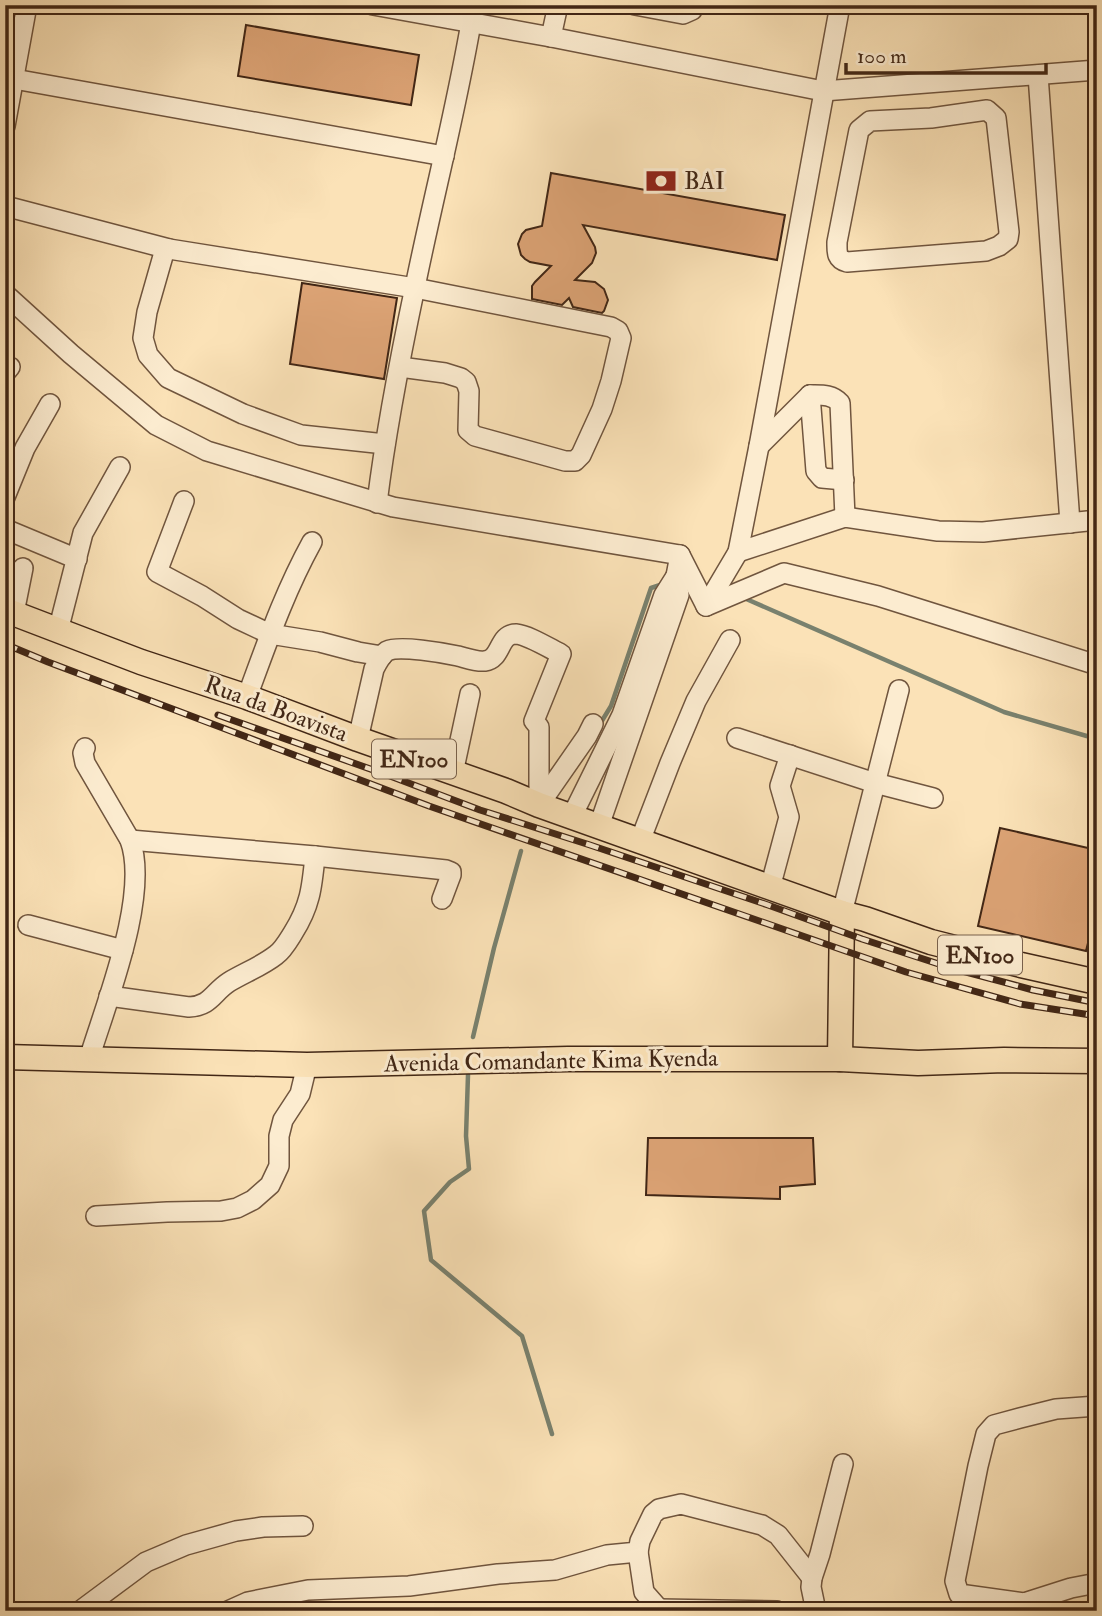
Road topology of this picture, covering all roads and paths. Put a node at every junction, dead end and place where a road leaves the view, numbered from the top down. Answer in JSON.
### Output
{"nodes":[{"id":1,"x":27,"y":5,"type":"edge"},
{"id":2,"x":373,"y":5,"type":"edge"},
{"id":3,"x":558,"y":5,"type":"edge"},
{"id":4,"x":635,"y":5,"type":"edge"},
{"id":5,"x":693,"y":5,"type":"edge"},
{"id":6,"x":840,"y":5,"type":"edge"},
{"id":7,"x":409,"y":8,"type":"edge"},
{"id":8,"x":473,"y":14,"type":"edge"},
{"id":9,"x":551,"y":37,"type":"junction"},
{"id":10,"x":1097,"y":70,"type":"edge"},
{"id":11,"x":1038,"y":75,"type":"junction"},
{"id":12,"x":14,"y":79,"type":"junction"},
{"id":13,"x":930,"y":83,"type":"junction"},
{"id":14,"x":823,"y":91,"type":"junction"},
{"id":15,"x":931,"y":118,"type":"junction"},
{"id":16,"x":5,"y":126,"type":"edge"},
{"id":17,"x":444,"y":156,"type":"junction"},
{"id":18,"x":5,"y":206,"type":"edge"},
{"id":19,"x":169,"y":249,"type":"junction"},
{"id":20,"x":415,"y":288,"type":"junction"},
{"id":21,"x":5,"y":294,"type":"edge"},
{"id":22,"x":400,"y":366,"type":"junction"},
{"id":23,"x":810,"y":395,"type":"junction"},
{"id":24,"x":50,"y":404,"type":"dead end"},
{"id":25,"x":385,"y":444,"type":"junction"},
{"id":26,"x":759,"y":446,"type":"junction"},
{"id":27,"x":120,"y":467,"type":"dead end"},
{"id":28,"x":844,"y":480,"type":"junction"},
{"id":29,"x":5,"y":497,"type":"edge"},
{"id":30,"x":184,"y":501,"type":"dead end"},
{"id":31,"x":377,"y":503,"type":"junction"},
{"id":32,"x":845,"y":517,"type":"junction"},
{"id":33,"x":1097,"y":520,"type":"edge"},
{"id":34,"x":1070,"y":523,"type":"junction"},
{"id":35,"x":5,"y":529,"type":"edge"},
{"id":36,"x":312,"y":542,"type":"dead end"},
{"id":37,"x":738,"y":552,"type":"junction"},
{"id":38,"x":681,"y":555,"type":"junction"},
{"id":39,"x":77,"y":559,"type":"junction"},
{"id":40,"x":23,"y":568,"type":"dead end"},
{"id":41,"x":676,"y":576,"type":"junction"},
{"id":42,"x":706,"y":606,"type":"junction"},
{"id":43,"x":10,"y":611,"type":"edge"},
{"id":44,"x":58,"y":631,"type":"junction"},
{"id":45,"x":270,"y":634,"type":"junction"},
{"id":46,"x":730,"y":640,"type":"dead end"},
{"id":47,"x":382,"y":656,"type":"junction"},
{"id":48,"x":1097,"y":665,"type":"edge"},
{"id":49,"x":899,"y":690,"type":"dead end"},
{"id":50,"x":470,"y":694,"type":"dead end"},
{"id":51,"x":247,"y":697,"type":"junction"},
{"id":52,"x":593,"y":724,"type":"dead end"},
{"id":53,"x":737,"y":738,"type":"dead end"},
{"id":54,"x":358,"y":739,"type":"junction"},
{"id":55,"x":85,"y":748,"type":"dead end"},
{"id":56,"x":790,"y":755,"type":"junction"},
{"id":57,"x":453,"y":773,"type":"junction"},
{"id":58,"x":875,"y":783,"type":"junction"},
{"id":59,"x":933,"y":798,"type":"dead end"},
{"id":60,"x":539,"y":805,"type":"junction"},
{"id":61,"x":572,"y":816,"type":"junction"},
{"id":62,"x":599,"y":826,"type":"junction"},
{"id":63,"x":130,"y":840,"type":"junction"},
{"id":64,"x":640,"y":841,"type":"junction"},
{"id":65,"x":315,"y":856,"type":"junction"},
{"id":66,"x":770,"y":888,"type":"junction"},
{"id":67,"x":442,"y":899,"type":"dead end"},
{"id":68,"x":843,"y":913,"type":"junction"},
{"id":69,"x":27,"y":925,"type":"dead end"},
{"id":70,"x":123,"y":950,"type":"junction"},
{"id":71,"x":1097,"y":982,"type":"edge"},
{"id":72,"x":109,"y":996,"type":"junction"},
{"id":73,"x":5,"y":1057,"type":"edge"},
{"id":74,"x":89,"y":1059,"type":"junction"},
{"id":75,"x":840,"y":1059,"type":"junction"},
{"id":76,"x":1097,"y":1062,"type":"edge"},
{"id":77,"x":307,"y":1065,"type":"junction"},
{"id":78,"x":96,"y":1216,"type":"dead end"},
{"id":79,"x":1097,"y":1406,"type":"edge"},
{"id":80,"x":843,"y":1464,"type":"dead end"},
{"id":81,"x":303,"y":1525,"type":"dead end"},
{"id":82,"x":638,"y":1552,"type":"junction"},
{"id":83,"x":812,"y":1578,"type":"junction"},
{"id":84,"x":1097,"y":1583,"type":"edge"},
{"id":85,"x":1022,"y":1607,"type":"edge"},
{"id":86,"x":83,"y":1610,"type":"edge"},
{"id":87,"x":655,"y":1610,"type":"edge"},
{"id":88,"x":228,"y":1611,"type":"edge"},
{"id":89,"x":777,"y":1611,"type":"edge"},
{"id":90,"x":816,"y":1611,"type":"edge"}],
"edges":[{"from":1,"to":12,"type":"street"},
{"from":2,"to":7,"type":"street"},
{"from":3,"to":9,"type":"street"},
{"from":4,"to":5,"type":"street"},
{"from":6,"to":14,"type":"street"},
{"from":7,"to":8,"type":"street"},
{"from":8,"to":9,"type":"street"},
{"from":8,"to":17,"type":"street"},
{"from":9,"to":14,"type":"street"},
{"from":10,"to":11,"type":"street"},
{"from":11,"to":13,"type":"street"},
{"from":11,"to":34,"type":"street"},
{"from":12,"to":16,"type":"street"},
{"from":12,"to":17,"type":"street"},
{"from":13,"to":14,"type":"street"},
{"from":13,"to":15,"type":"street"},
{"from":14,"to":26,"type":"street"},
{"from":15,"to":15,"type":"street"},
{"from":17,"to":20,"type":"street"},
{"from":18,"to":19,"type":"street"},
{"from":19,"to":20,"type":"street"},
{"from":19,"to":25,"type":"street"},
{"from":20,"to":22,"type":"street"},
{"from":20,"to":22,"type":"street"},
{"from":21,"to":31,"type":"street"},
{"from":22,"to":25,"type":"street"},
{"from":23,"to":26,"type":"street"},
{"from":23,"to":28,"type":"street"},
{"from":23,"to":28,"type":"street"},
{"from":24,"to":29,"type":"street"},
{"from":25,"to":31,"type":"street"},
{"from":26,"to":37,"type":"street"},
{"from":27,"to":39,"type":"street"},
{"from":28,"to":32,"type":"street"},
{"from":30,"to":45,"type":"street"},
{"from":31,"to":38,"type":"street"},
{"from":32,"to":34,"type":"street"},
{"from":32,"to":37,"type":"street"},
{"from":33,"to":34,"type":"street"},
{"from":35,"to":39,"type":"street"},
{"from":36,"to":45,"type":"street"},
{"from":37,"to":42,"type":"street"},
{"from":38,"to":41,"type":"street"},
{"from":38,"to":42,"type":"street"},
{"from":39,"to":44,"type":"street"},
{"from":40,"to":43,"type":"street"},
{"from":41,"to":61,"type":"street"},
{"from":41,"to":62,"type":"street"},
{"from":42,"to":48,"type":"street"},
{"from":43,"to":44,"type":"main road","name":"Rua da Boavista","number":"EN100"},
{"from":44,"to":51,"type":"main road","name":"Rua da Boavista","number":"EN100"},
{"from":45,"to":47,"type":"street"},
{"from":45,"to":51,"type":"street"},
{"from":46,"to":64,"type":"street"},
{"from":47,"to":54,"type":"street"},
{"from":47,"to":60,"type":"street"},
{"from":49,"to":58,"type":"street"},
{"from":50,"to":57,"type":"street"},
{"from":51,"to":54,"type":"main road","name":"Rua da Boavista","number":"EN100"},
{"from":52,"to":60,"type":"street"},
{"from":53,"to":56,"type":"street"},
{"from":54,"to":57,"type":"main road","name":"Rua da Boavista","number":"EN100"},
{"from":55,"to":63,"type":"street"},
{"from":56,"to":58,"type":"street"},
{"from":56,"to":66,"type":"street"},
{"from":57,"to":60,"type":"main road","name":"Rua da Boavista","number":"EN100"},
{"from":58,"to":59,"type":"street"},
{"from":58,"to":68,"type":"street"},
{"from":60,"to":61,"type":"main road","name":"Rua da Boavista","number":"EN100"},
{"from":61,"to":62,"type":"main road","name":"Rua da Boavista","number":"EN100"},
{"from":62,"to":64,"type":"main road","name":"Rua da Boavista","number":"EN100"},
{"from":63,"to":65,"type":"street"},
{"from":63,"to":70,"type":"street"},
{"from":64,"to":66,"type":"main road","name":"Rua da Boavista","number":"EN100"},
{"from":65,"to":67,"type":"street"},
{"from":65,"to":72,"type":"street"},
{"from":66,"to":68,"type":"main road","name":"Rua da Boavista","number":"EN100"},
{"from":68,"to":71,"type":"main road","number":"EN100"},
{"from":68,"to":75,"type":"main road"},
{"from":69,"to":70,"type":"street"},
{"from":70,"to":72,"type":"street"},
{"from":72,"to":74,"type":"street"},
{"from":73,"to":74,"type":"main road","name":"Avenida Comandante Kima Kyenda"},
{"from":74,"to":77,"type":"main road","name":"Avenida Comandante Kima Kyenda"},
{"from":75,"to":76,"type":"main road","name":"Avenida Comandante Kima Kyenda"},
{"from":75,"to":77,"type":"main road","name":"Avenida Comandante Kima Kyenda"},
{"from":77,"to":78,"type":"street"},
{"from":79,"to":85,"type":"street"},
{"from":80,"to":83,"type":"street"},
{"from":81,"to":86,"type":"street"},
{"from":82,"to":83,"type":"street"},
{"from":82,"to":87,"type":"street"},
{"from":82,"to":88,"type":"street"},
{"from":83,"to":90,"type":"street"},
{"from":84,"to":85,"type":"street"},
{"from":87,"to":89,"type":"street"}]}
